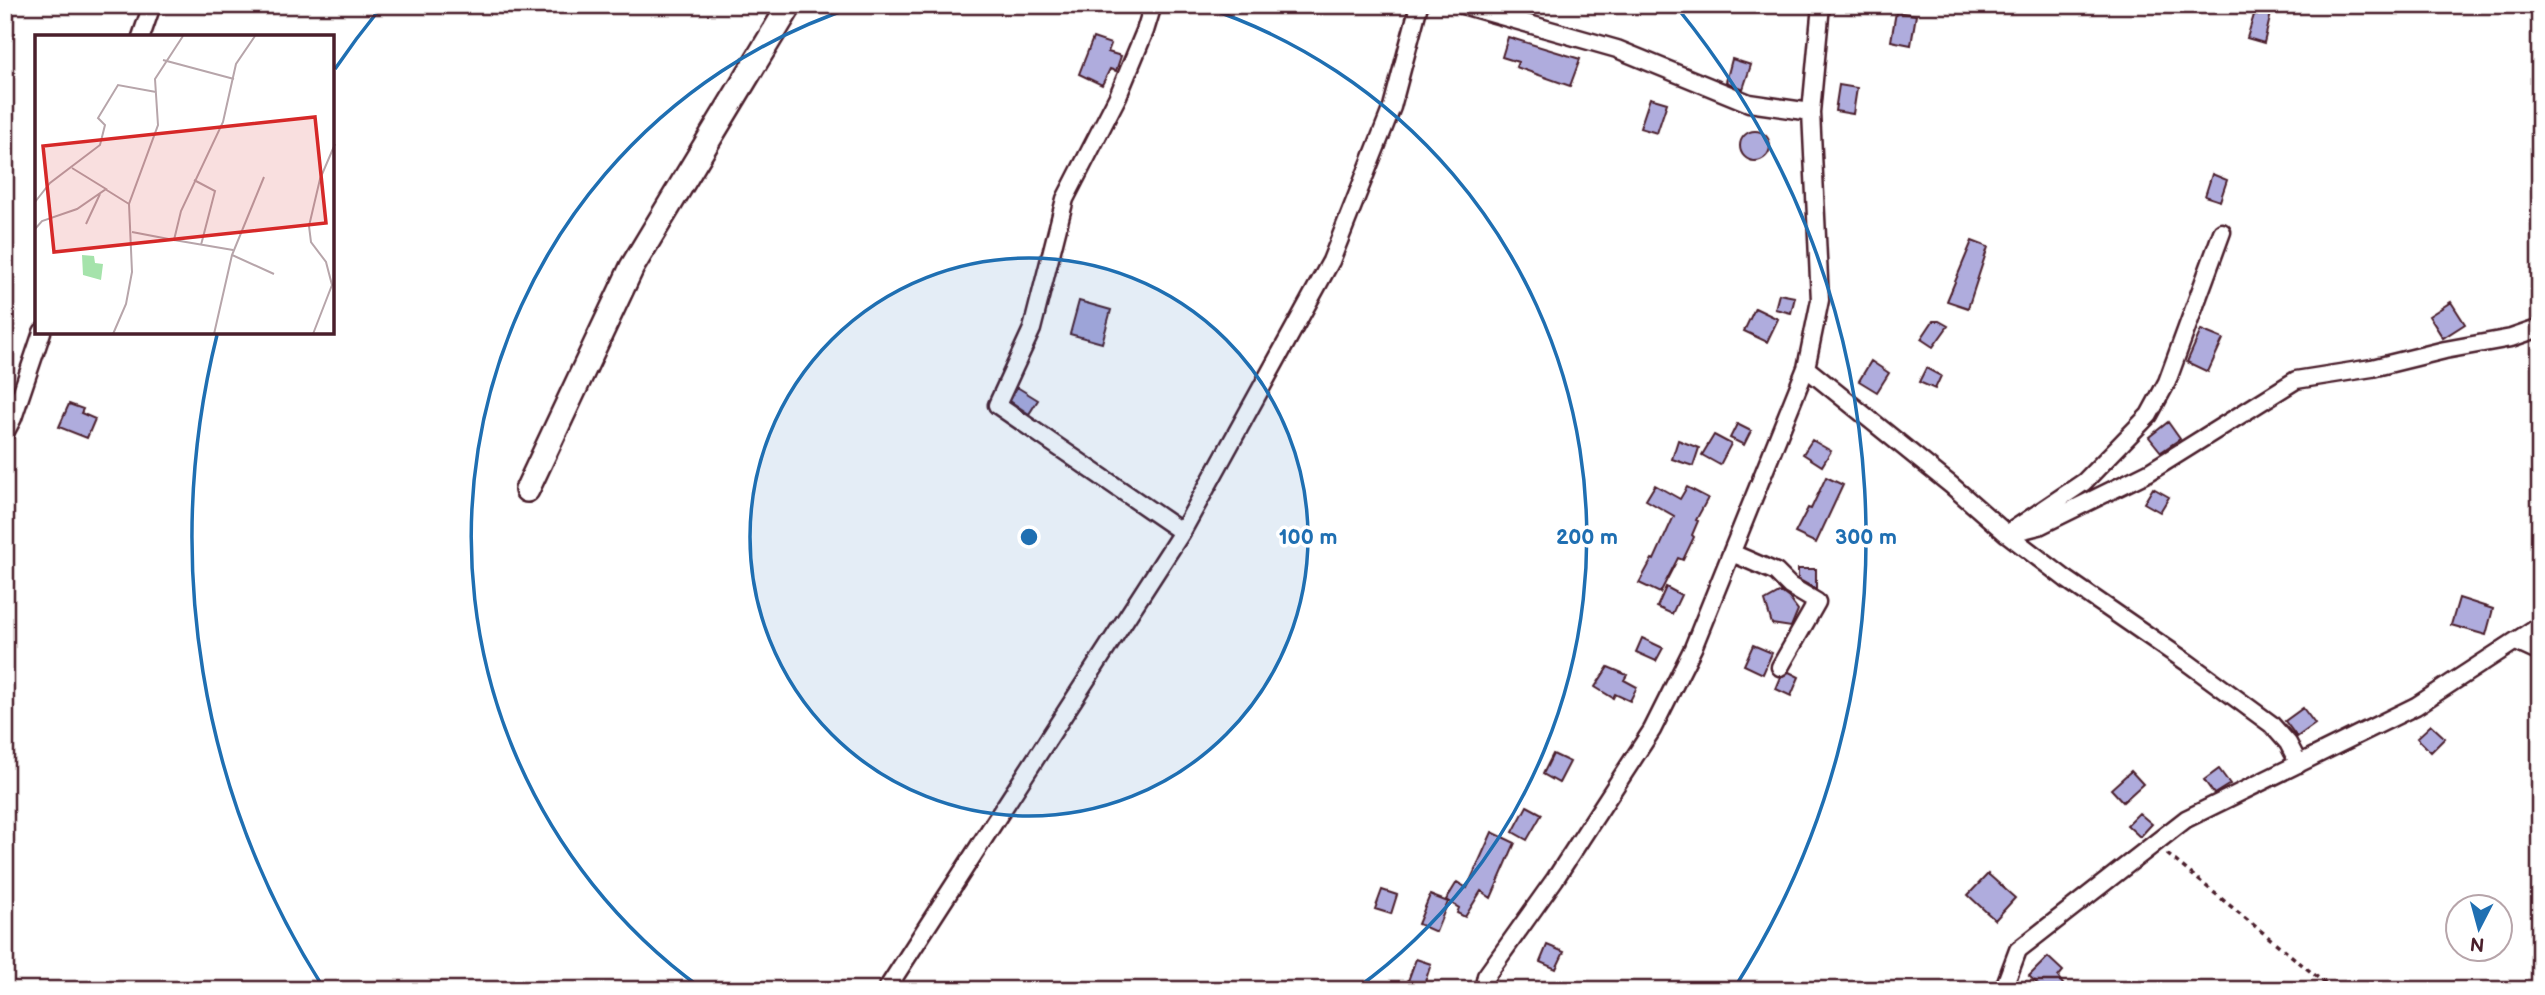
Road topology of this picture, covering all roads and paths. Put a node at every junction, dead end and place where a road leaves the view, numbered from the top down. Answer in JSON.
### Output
{"nodes":[{"id":1,"x":152,"y":5,"type":"edge"},
{"id":2,"x":790,"y":5,"type":"edge"},
{"id":3,"x":1153,"y":5,"type":"edge"},
{"id":4,"x":1419,"y":5,"type":"edge"},
{"id":5,"x":1462,"y":5,"type":"edge"},
{"id":6,"x":1821,"y":5,"type":"edge"},
{"id":7,"x":142,"y":35,"type":"edge"},
{"id":8,"x":1811,"y":112,"type":"junction"},
{"id":9,"x":2222,"y":232,"type":"dead end"},
{"id":10,"x":2540,"y":328,"type":"edge"},
{"id":11,"x":41,"y":334,"type":"edge"},
{"id":12,"x":1806,"y":368,"type":"junction"},
{"id":13,"x":5,"y":433,"type":"edge"},
{"id":14,"x":527,"y":490,"type":"dead end"},
{"id":15,"x":1182,"y":531,"type":"junction"},
{"id":16,"x":2007,"y":534,"type":"junction"},
{"id":17,"x":1732,"y":553,"type":"junction"},
{"id":18,"x":2540,"y":625,"type":"edge"},
{"id":19,"x":2516,"y":642,"type":"junction"},
{"id":20,"x":2540,"y":653,"type":"edge"},
{"id":21,"x":1780,"y":667,"type":"dead end"},
{"id":22,"x":2299,"y":764,"type":"junction"},
{"id":23,"x":2154,"y":844,"type":"junction"},
{"id":24,"x":886,"y":990,"type":"edge"},
{"id":25,"x":1483,"y":990,"type":"edge"},
{"id":26,"x":2003,"y":990,"type":"edge"},
{"id":27,"x":2333,"y":990,"type":"edge"}],
"edges":[{"from":1,"to":7,"type":"street"},
{"from":2,"to":14,"type":"street"},
{"from":3,"to":15,"type":"street"},
{"from":4,"to":15,"type":"street"},
{"from":5,"to":8,"type":"street"},
{"from":6,"to":8,"type":"street"},
{"from":8,"to":12,"type":"street"},
{"from":9,"to":16,"type":"street"},
{"from":10,"to":16,"type":"street"},
{"from":11,"to":13,"type":"street"},
{"from":12,"to":16,"type":"street"},
{"from":12,"to":17,"type":"street"},
{"from":15,"to":24,"type":"street"},
{"from":16,"to":22,"type":"street"},
{"from":17,"to":21,"type":"street"},
{"from":17,"to":25,"type":"street"},
{"from":18,"to":19,"type":"street"},
{"from":19,"to":20,"type":"street"},
{"from":19,"to":22,"type":"street"},
{"from":22,"to":23,"type":"street"},
{"from":23,"to":26,"type":"street"},
{"from":23,"to":27,"type":"path"}]}
